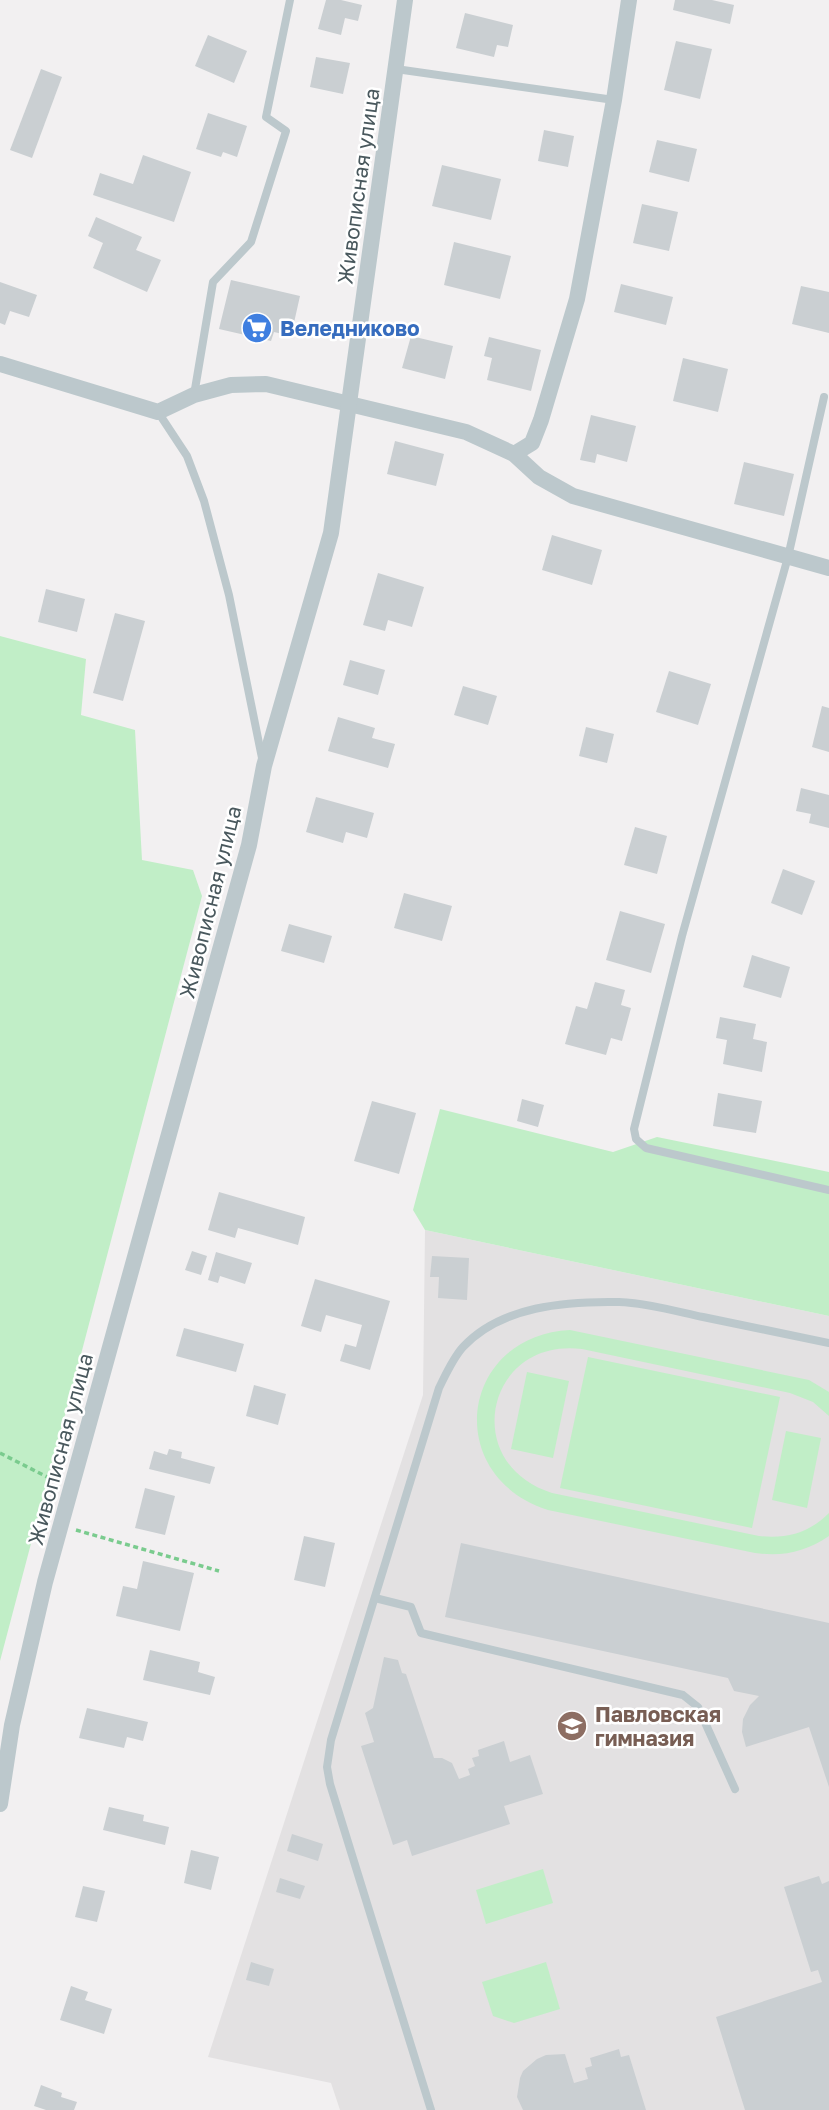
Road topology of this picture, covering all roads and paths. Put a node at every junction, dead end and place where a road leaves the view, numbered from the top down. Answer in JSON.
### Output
{"nodes":[{"id":1,"x":290,"y":0,"type":"edge"},
{"id":2,"x":405,"y":0,"type":"edge"},
{"id":3,"x":629,"y":0,"type":"edge"},
{"id":4,"x":396,"y":69,"type":"junction"},
{"id":5,"x":614,"y":100,"type":"junction"},
{"id":6,"x":0,"y":364,"type":"edge"},
{"id":7,"x":194,"y":395,"type":"junction"},
{"id":8,"x":824,"y":397,"type":"dead end"},
{"id":9,"x":349,"y":403,"type":"junction"},
{"id":10,"x":158,"y":412,"type":"junction"},
{"id":11,"x":514,"y":454,"type":"junction"},
{"id":12,"x":788,"y":557,"type":"junction"},
{"id":13,"x":829,"y":568,"type":"edge"},
{"id":14,"x":264,"y":766,"type":"junction"},
{"id":15,"x":829,"y":1190,"type":"edge"},
{"id":16,"x":829,"y":1343,"type":"edge"},
{"id":17,"x":0,"y":1452,"type":"edge"},
{"id":18,"x":70,"y":1489,"type":"junction"},
{"id":19,"x":60,"y":1526,"type":"junction"},
{"id":20,"x":219,"y":1572,"type":"dead end"},
{"id":21,"x":374,"y":1598,"type":"junction"},
{"id":22,"x":735,"y":1789,"type":"dead end"},
{"id":23,"x":0,"y":1804,"type":"edge"},
{"id":24,"x":431,"y":2110,"type":"edge"}],
"edges":[{"from":1,"to":7,"type":"lane"},
{"from":2,"to":4,"type":"street","name":"Живописная улица"},
{"from":3,"to":5,"type":"street"},
{"from":4,"to":5,"type":"lane"},
{"from":4,"to":9,"type":"street","name":"Живописная улица"},
{"from":5,"to":11,"type":"street"},
{"from":6,"to":10,"type":"street"},
{"from":7,"to":9,"type":"street"},
{"from":7,"to":10,"type":"street"},
{"from":8,"to":12,"type":"lane"},
{"from":9,"to":11,"type":"street"},
{"from":9,"to":14,"type":"street","name":"Живописная улица"},
{"from":10,"to":14,"type":"lane"},
{"from":11,"to":12,"type":"street"},
{"from":12,"to":13,"type":"street"},
{"from":12,"to":15,"type":"lane"},
{"from":14,"to":18,"type":"street","name":"Живописная улица"},
{"from":16,"to":21,"type":"lane"},
{"from":17,"to":18,"type":"path"},
{"from":18,"to":19,"type":"street","name":"Живописная улица"},
{"from":19,"to":20,"type":"path"},
{"from":19,"to":23,"type":"street","name":"Живописная улица"},
{"from":21,"to":22,"type":"lane"},
{"from":21,"to":24,"type":"lane"}]}
